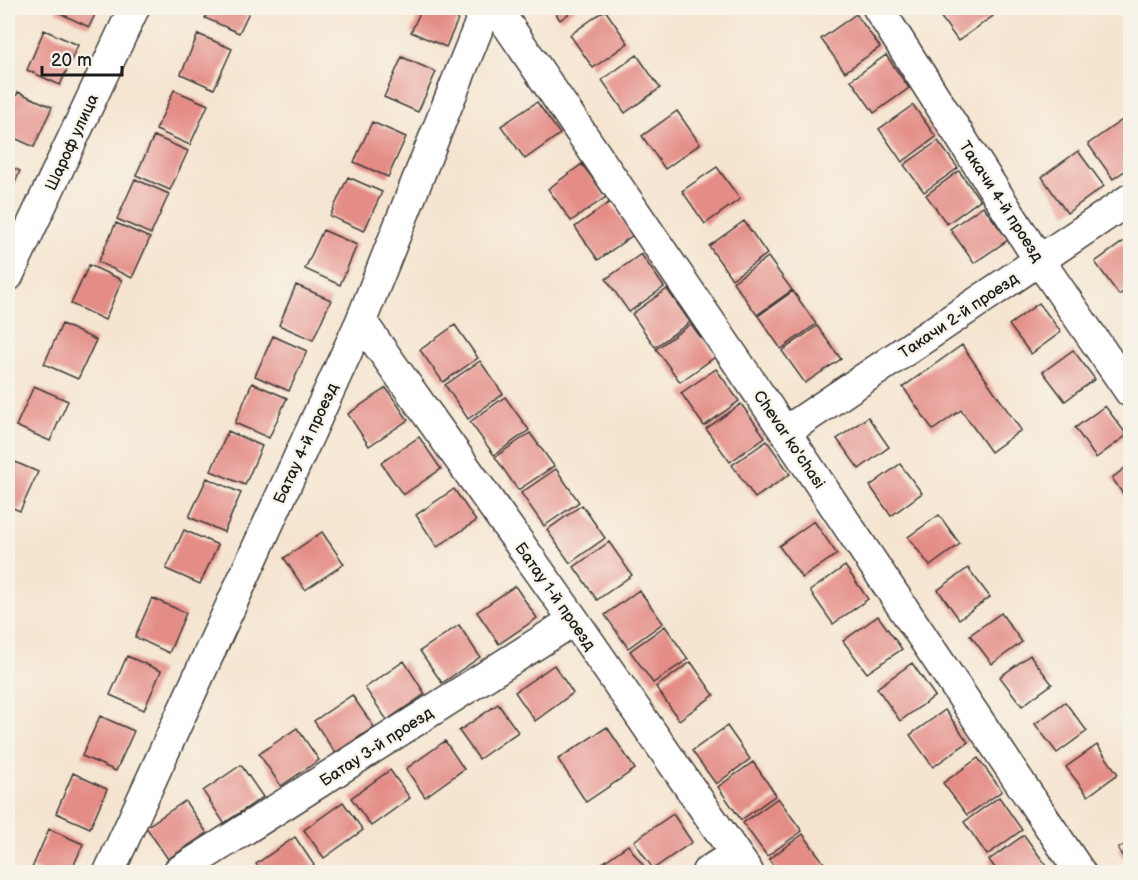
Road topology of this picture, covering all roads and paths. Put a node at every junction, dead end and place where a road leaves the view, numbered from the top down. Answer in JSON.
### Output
{"nodes":[{"id":1,"x":134,"y":8,"type":"edge"},
{"id":2,"x":486,"y":8,"type":"edge"},
{"id":3,"x":496,"y":8,"type":"edge"},
{"id":4,"x":883,"y":9,"type":"edge"},
{"id":5,"x":1131,"y":199,"type":"edge"},
{"id":6,"x":1039,"y":260,"type":"junction"},
{"id":7,"x":9,"y":268,"type":"edge"},
{"id":8,"x":361,"y":321,"type":"junction"},
{"id":9,"x":1131,"y":392,"type":"edge"},
{"id":10,"x":785,"y":432,"type":"junction"},
{"id":11,"x":574,"y":620,"type":"junction"},
{"id":12,"x":742,"y":863,"type":"edge"},
{"id":13,"x":109,"y":873,"type":"edge"},
{"id":14,"x":178,"y":873,"type":"edge"},
{"id":15,"x":707,"y":873,"type":"edge"},
{"id":16,"x":1080,"y":873,"type":"edge"}],
"edges":[{"from":1,"to":7,"type":"street","name":"Шароф улица"},
{"from":2,"to":8,"type":"street","name":"Батау 4-й проезд"},
{"from":3,"to":10,"type":"street","name":"Chevar ko'chasi"},
{"from":4,"to":6,"type":"street","name":"Такачи 4-й проезд"},
{"from":5,"to":6,"type":"street","name":"Такачи 2-й проезд"},
{"from":6,"to":9,"type":"street","name":"Такачи 4-й проезд"},
{"from":6,"to":10,"type":"street","name":"Такачи 2-й проезд"},
{"from":8,"to":11,"type":"street","name":"Батау 1-й проезд"},
{"from":8,"to":13,"type":"street","name":"Батау 4-й проезд"},
{"from":10,"to":16,"type":"street","name":"Chevar ko'chasi"},
{"from":11,"to":12,"type":"street","name":"Батау 1-й проезд"},
{"from":11,"to":14,"type":"street","name":"Батау 3-й проезд"},
{"from":12,"to":15,"type":"street"}]}
